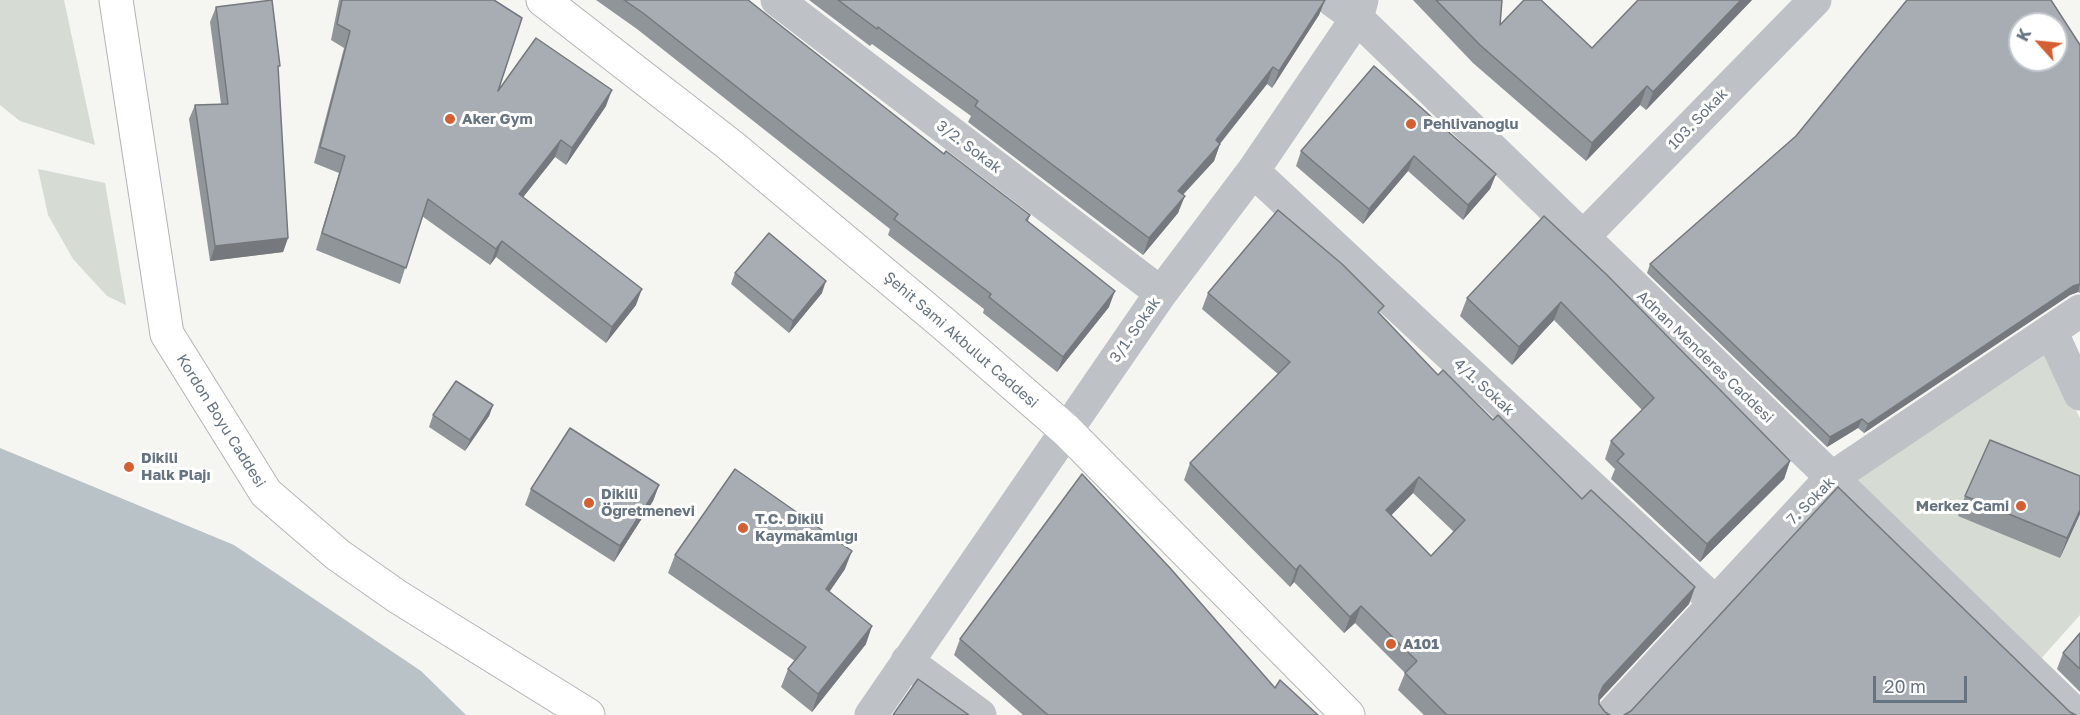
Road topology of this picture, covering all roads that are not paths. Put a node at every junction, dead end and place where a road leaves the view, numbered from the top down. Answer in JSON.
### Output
{"nodes":[{"id":1,"x":116,"y":0,"type":"edge"},
{"id":2,"x":777,"y":0,"type":"edge"},
{"id":3,"x":1815,"y":0,"type":"edge"},
{"id":4,"x":550,"y":2,"type":"edge"},
{"id":5,"x":1350,"y":6,"type":"edge"},
{"id":6,"x":1253,"y":171,"type":"junction"},
{"id":7,"x":1582,"y":238,"type":"junction"},
{"id":8,"x":1161,"y":293,"type":"junction"},
{"id":9,"x":2080,"y":311,"type":"edge"},
{"id":10,"x":2051,"y":331,"type":"junction"},
{"id":11,"x":2080,"y":394,"type":"edge"},
{"id":12,"x":1066,"y":430,"type":"junction"},
{"id":13,"x":1830,"y":479,"type":"junction"},
{"id":14,"x":1715,"y":602,"type":"junction"},
{"id":15,"x":908,"y":662,"type":"junction"},
{"id":16,"x":2073,"y":714,"type":"edge"},
{"id":17,"x":588,"y":715,"type":"edge"},
{"id":18,"x":871,"y":715,"type":"edge"},
{"id":19,"x":980,"y":715,"type":"edge"},
{"id":20,"x":1348,"y":715,"type":"edge"},
{"id":21,"x":1611,"y":715,"type":"edge"}],
"edges":[{"from":1,"to":17,"type":"main road","name":"Kordon Boyu Caddesi"},
{"from":2,"to":8,"type":"street","name":"3/2. Sokak"},
{"from":3,"to":7,"type":"street","name":"103. Sokak"},
{"from":4,"to":12,"type":"main road","name":"Şehit Sami Akbulut Caddesi"},
{"from":5,"to":6,"type":"street","name":"3/1. Sokak"},
{"from":5,"to":7,"type":"street","name":"Adnan Menderes Caddesi"},
{"from":6,"to":8,"type":"street","name":"3/1. Sokak"},
{"from":6,"to":14,"type":"street","name":"4/1. Sokak"},
{"from":7,"to":13,"type":"street","name":"Adnan Menderes Caddesi"},
{"from":8,"to":12,"type":"street","name":"3/1. Sokak"},
{"from":9,"to":10,"type":"street","name":"7. Sokak"},
{"from":10,"to":11,"type":"street"},
{"from":10,"to":13,"type":"street","name":"7. Sokak"},
{"from":12,"to":15,"type":"street","name":"3/1. Sokak"},
{"from":12,"to":20,"type":"main road","name":"Şehit Sami Akbulut Caddesi"},
{"from":13,"to":14,"type":"street","name":"7. Sokak"},
{"from":13,"to":16,"type":"street","name":"Adnan Menderes Caddesi"},
{"from":14,"to":21,"type":"street","name":"7. Sokak"},
{"from":15,"to":18,"type":"street","name":"3/1. Sokak"},
{"from":15,"to":19,"type":"street"}]}
